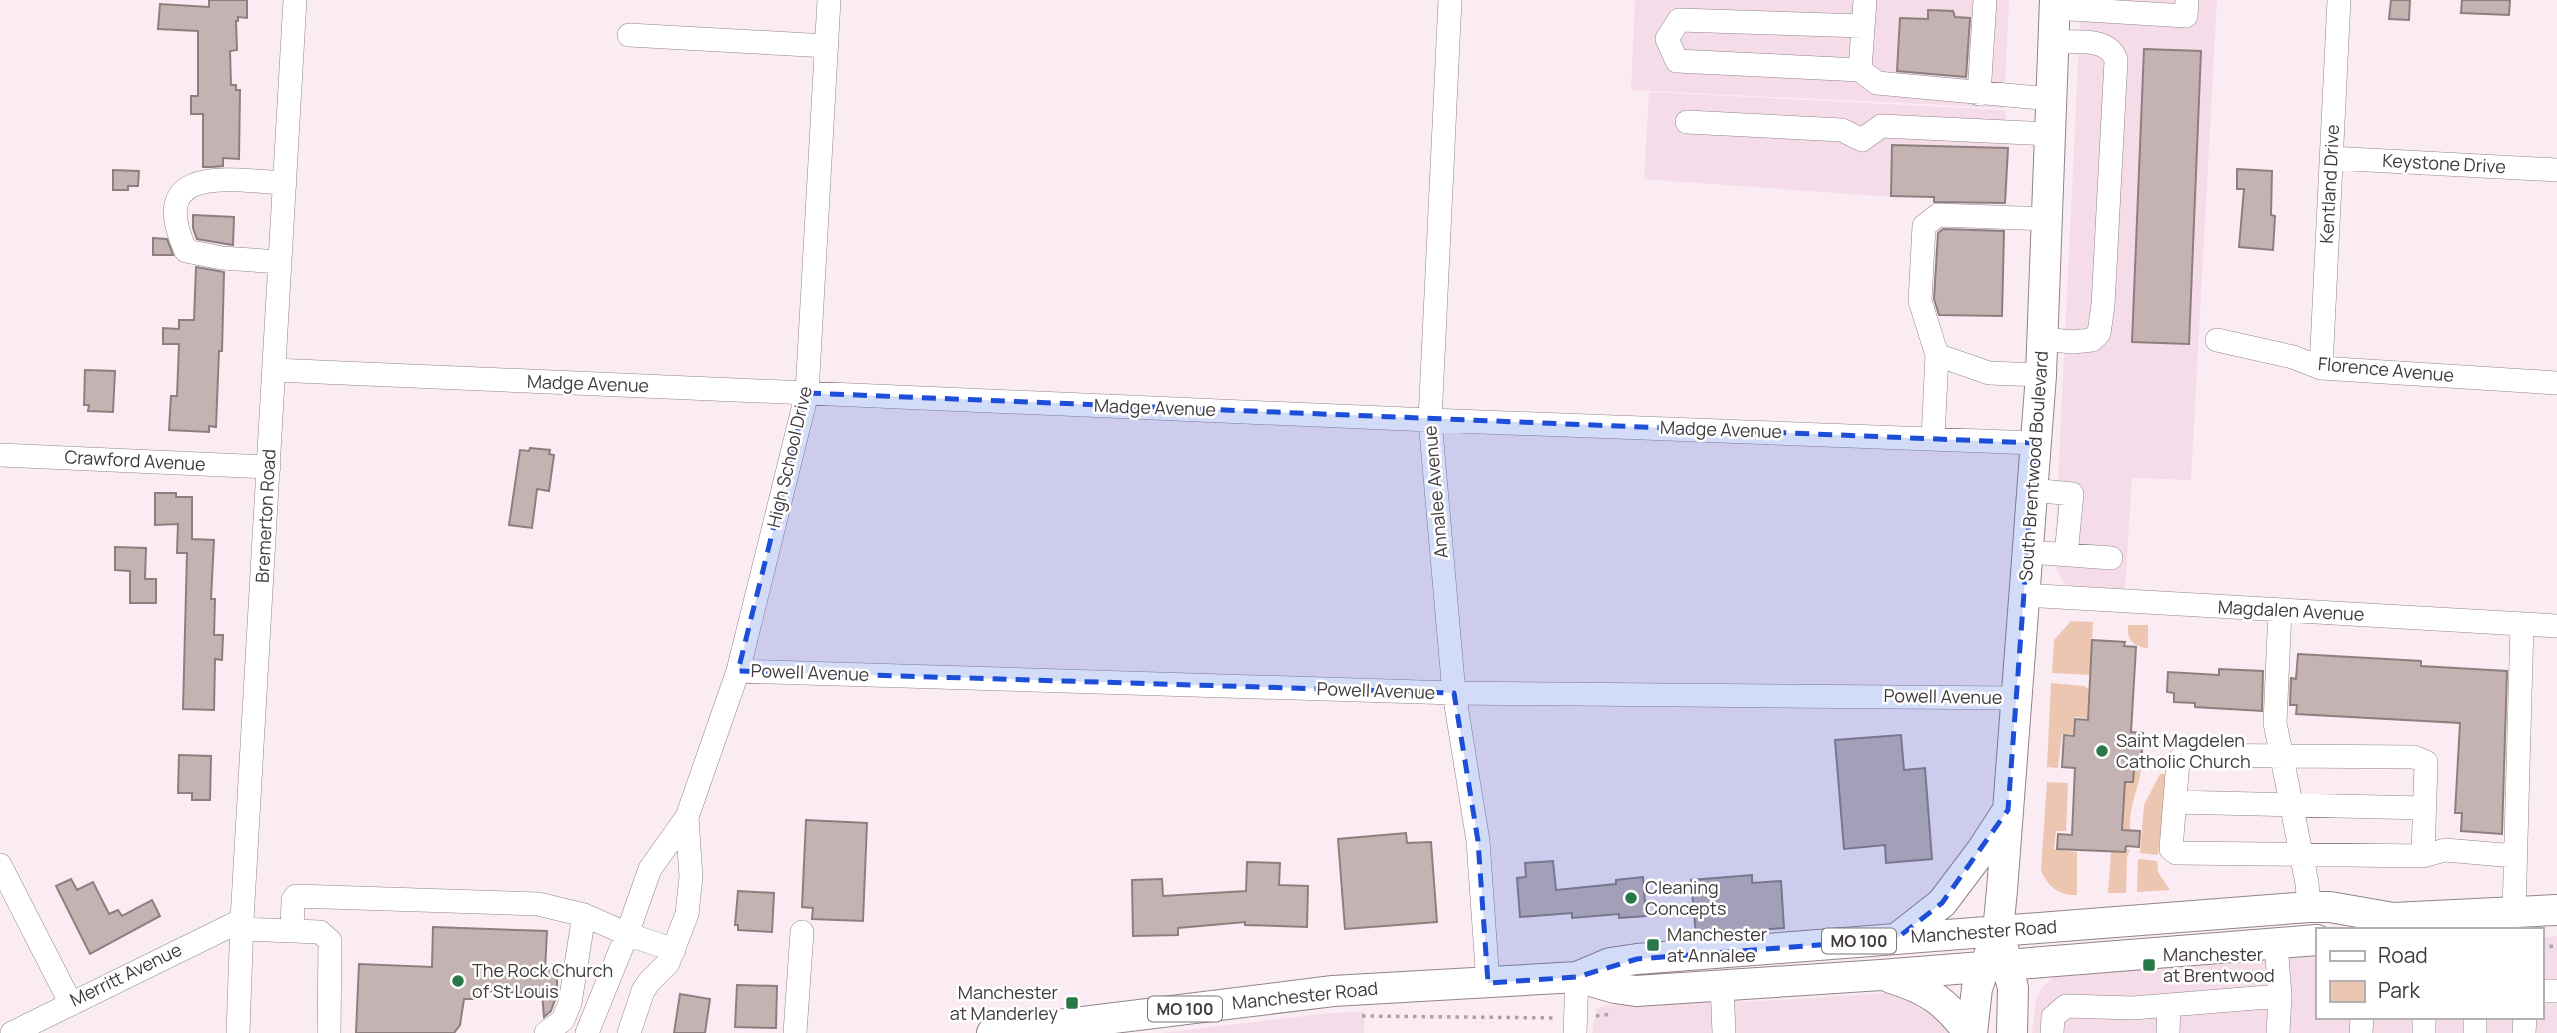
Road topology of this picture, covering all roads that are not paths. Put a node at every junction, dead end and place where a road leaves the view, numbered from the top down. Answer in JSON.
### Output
{"nodes":[{"id":1,"x":295,"y":0,"type":"edge"},
{"id":2,"x":829,"y":0,"type":"edge"},
{"id":3,"x":1450,"y":0,"type":"edge"},
{"id":4,"x":1865,"y":0,"type":"edge"},
{"id":5,"x":1985,"y":0,"type":"edge"},
{"id":6,"x":2187,"y":0,"type":"edge"},
{"id":7,"x":2339,"y":0,"type":"edge"},
{"id":8,"x":2054,"y":4,"type":"edge"},
{"id":9,"x":1863,"y":26,"type":"junction"},
{"id":10,"x":629,"y":35,"type":"dead end"},
{"id":11,"x":2053,"y":42,"type":"junction"},
{"id":12,"x":827,"y":46,"type":"junction"},
{"id":13,"x":1860,"y":70,"type":"junction"},
{"id":14,"x":1979,"y":94,"type":"junction"},
{"id":15,"x":2051,"y":99,"type":"junction"},
{"id":16,"x":1687,"y":122,"type":"dead end"},
{"id":17,"x":2050,"y":134,"type":"junction"},
{"id":18,"x":2331,"y":158,"type":"junction"},
{"id":19,"x":2557,"y":170,"type":"edge"},
{"id":20,"x":285,"y":183,"type":"junction"},
{"id":21,"x":2047,"y":219,"type":"junction"},
{"id":22,"x":280,"y":262,"type":"junction"},
{"id":23,"x":2043,"y":339,"type":"junction"},
{"id":24,"x":2217,"y":340,"type":"dead end"},
{"id":25,"x":1937,"y":355,"type":"junction"},
{"id":26,"x":2321,"y":368,"type":"junction"},
{"id":27,"x":274,"y":370,"type":"junction"},
{"id":28,"x":2041,"y":375,"type":"junction"},
{"id":29,"x":2557,"y":383,"type":"edge"},
{"id":30,"x":807,"y":393,"type":"junction"},
{"id":31,"x":1430,"y":419,"type":"junction"},
{"id":32,"x":1933,"y":439,"type":"junction"},
{"id":33,"x":2035,"y":443,"type":"junction"},
{"id":34,"x":0,"y":456,"type":"edge"},
{"id":35,"x":269,"y":467,"type":"junction"},
{"id":36,"x":2032,"y":490,"type":"junction"},
{"id":37,"x":2028,"y":552,"type":"junction"},
{"id":38,"x":2066,"y":555,"type":"junction"},
{"id":39,"x":2111,"y":558,"type":"dead end"},
{"id":40,"x":2025,"y":595,"type":"junction"},
{"id":41,"x":2280,"y":610,"type":"junction"},
{"id":42,"x":2522,"y":624,"type":"junction"},
{"id":43,"x":2557,"y":626,"type":"edge"},
{"id":44,"x":738,"y":670,"type":"junction"},
{"id":45,"x":1454,"y":693,"type":"junction"},
{"id":46,"x":2015,"y":698,"type":"junction"},
{"id":47,"x":2281,"y":756,"type":"junction"},
{"id":48,"x":2175,"y":802,"type":"junction"},
{"id":49,"x":2291,"y":804,"type":"junction"},
{"id":50,"x":2424,"y":808,"type":"junction"},
{"id":51,"x":2008,"y":810,"type":"junction"},
{"id":52,"x":687,"y":817,"type":"junction"},
{"id":53,"x":2301,"y":856,"type":"junction"},
{"id":54,"x":2423,"y":856,"type":"junction"},
{"id":55,"x":2515,"y":856,"type":"junction"},
{"id":56,"x":0,"y":865,"type":"edge"},
{"id":57,"x":2309,"y":907,"type":"junction"},
{"id":58,"x":2557,"y":910,"type":"edge"},
{"id":59,"x":2514,"y":912,"type":"junction"},
{"id":60,"x":584,"y":915,"type":"junction"},
{"id":61,"x":2477,"y":922,"type":"edge"},
{"id":62,"x":242,"y":924,"type":"junction"},
{"id":63,"x":2381,"y":924,"type":"edge"},
{"id":64,"x":292,"y":931,"type":"junction"},
{"id":65,"x":1998,"y":931,"type":"junction"},
{"id":66,"x":802,"y":932,"type":"dead end"},
{"id":67,"x":627,"y":934,"type":"junction"},
{"id":68,"x":1896,"y":939,"type":"junction"},
{"id":69,"x":2316,"y":940,"type":"edge"},
{"id":70,"x":2276,"y":943,"type":"junction"},
{"id":71,"x":674,"y":950,"type":"junction"},
{"id":72,"x":1996,"y":965,"type":"junction"},
{"id":73,"x":1881,"y":975,"type":"junction"},
{"id":74,"x":1577,"y":977,"type":"junction"},
{"id":75,"x":1488,"y":982,"type":"junction"},
{"id":76,"x":1722,"y":984,"type":"junction"},
{"id":77,"x":2280,"y":996,"type":"junction"},
{"id":78,"x":70,"y":1002,"type":"junction"},
{"id":79,"x":2169,"y":1005,"type":"junction"},
{"id":80,"x":12,"y":1033,"type":"edge"},
{"id":81,"x":237,"y":1033,"type":"edge"},
{"id":82,"x":330,"y":1033,"type":"edge"},
{"id":83,"x":545,"y":1033,"type":"edge"},
{"id":84,"x":587,"y":1033,"type":"edge"},
{"id":85,"x":629,"y":1033,"type":"edge"},
{"id":86,"x":795,"y":1033,"type":"edge"},
{"id":87,"x":992,"y":1033,"type":"edge"},
{"id":88,"x":1575,"y":1033,"type":"edge"},
{"id":89,"x":1724,"y":1033,"type":"edge"},
{"id":90,"x":1971,"y":1033,"type":"edge"},
{"id":91,"x":2012,"y":1033,"type":"edge"},
{"id":92,"x":2052,"y":1033,"type":"edge"},
{"id":93,"x":2168,"y":1033,"type":"edge"},
{"id":94,"x":2278,"y":1033,"type":"edge"}],
"edges":[{"from":1,"to":20,"type":"street","name":"Bremerton Road"},
{"from":2,"to":12,"type":"street","name":"High School Drive"},
{"from":3,"to":31,"type":"street","name":"Annalee Avenue"},
{"from":4,"to":9,"type":"street"},
{"from":5,"to":14,"type":"street"},
{"from":6,"to":8,"type":"street"},
{"from":7,"to":18,"type":"street","name":"Kentland Drive"},
{"from":8,"to":11,"type":"main road","name":"South Brentwood Boulevard"},
{"from":9,"to":13,"type":"street"},
{"from":9,"to":13,"type":"street"},
{"from":10,"to":12,"type":"street"},
{"from":11,"to":15,"type":"main road","name":"South Brentwood Boulevard"},
{"from":11,"to":23,"type":"street"},
{"from":12,"to":30,"type":"street","name":"High School Drive"},
{"from":13,"to":14,"type":"street"},
{"from":14,"to":15,"type":"street"},
{"from":15,"to":17,"type":"main road","name":"South Brentwood Boulevard"},
{"from":16,"to":17,"type":"street"},
{"from":17,"to":21,"type":"main road","name":"South Brentwood Boulevard"},
{"from":18,"to":19,"type":"street","name":"Keystone Drive"},
{"from":18,"to":26,"type":"street","name":"Kentland Drive"},
{"from":20,"to":22,"type":"street","name":"Bremerton Road"},
{"from":20,"to":22,"type":"street"},
{"from":21,"to":23,"type":"main road","name":"South Brentwood Boulevard"},
{"from":21,"to":25,"type":"street"},
{"from":22,"to":27,"type":"street","name":"Bremerton Road"},
{"from":23,"to":28,"type":"main road","name":"South Brentwood Boulevard"},
{"from":24,"to":26,"type":"street","name":"Florence Avenue"},
{"from":25,"to":28,"type":"street"},
{"from":25,"to":32,"type":"street"},
{"from":26,"to":29,"type":"street","name":"Florence Avenue"},
{"from":27,"to":30,"type":"street","name":"Madge Avenue"},
{"from":27,"to":35,"type":"street","name":"Bremerton Road"},
{"from":28,"to":33,"type":"main road","name":"South Brentwood Boulevard"},
{"from":30,"to":31,"type":"street","name":"Madge Avenue"},
{"from":30,"to":44,"type":"street","name":"High School Drive"},
{"from":31,"to":32,"type":"street","name":"Madge Avenue"},
{"from":31,"to":45,"type":"street","name":"Annalee Avenue"},
{"from":32,"to":33,"type":"street","name":"Madge Avenue"},
{"from":33,"to":36,"type":"main road","name":"South Brentwood Boulevard"},
{"from":34,"to":35,"type":"street","name":"Crawford Avenue"},
{"from":35,"to":62,"type":"street","name":"Bremerton Road"},
{"from":36,"to":37,"type":"main road","name":"South Brentwood Boulevard"},
{"from":36,"to":38,"type":"street"},
{"from":37,"to":38,"type":"street"},
{"from":37,"to":40,"type":"main road","name":"South Brentwood Boulevard"},
{"from":38,"to":39,"type":"street"},
{"from":40,"to":41,"type":"street","name":"Magdalen Avenue"},
{"from":40,"to":46,"type":"main road","name":"South Brentwood Boulevard"},
{"from":41,"to":42,"type":"street","name":"Magdalen Avenue"},
{"from":41,"to":47,"type":"street"},
{"from":42,"to":43,"type":"street","name":"Magdalen Avenue"},
{"from":42,"to":55,"type":"street"},
{"from":44,"to":45,"type":"street","name":"Powell Avenue"},
{"from":44,"to":52,"type":"street","name":"High School Drive"},
{"from":45,"to":46,"type":"street","name":"Powell Avenue"},
{"from":45,"to":75,"type":"street","name":"Annalee Avenue"},
{"from":46,"to":51,"type":"main road","name":"South Brentwood Boulevard"},
{"from":47,"to":48,"type":"street"},
{"from":47,"to":49,"type":"street"},
{"from":47,"to":50,"type":"street"},
{"from":48,"to":49,"type":"street"},
{"from":48,"to":53,"type":"street"},
{"from":49,"to":50,"type":"street"},
{"from":49,"to":53,"type":"street"},
{"from":50,"to":54,"type":"street"},
{"from":51,"to":65,"type":"main road","name":"South Brentwood Boulevard"},
{"from":51,"to":68,"type":"main road"},
{"from":52,"to":67,"type":"street","name":"High School Drive"},
{"from":52,"to":71,"type":"street","name":"High School Drive"},
{"from":53,"to":54,"type":"street"},
{"from":53,"to":57,"type":"street"},
{"from":54,"to":55,"type":"street"},
{"from":55,"to":59,"type":"street"},
{"from":56,"to":78,"type":"street"},
{"from":57,"to":63,"type":"main road","name":"Manchester Road","number":"MO 100"},
{"from":57,"to":65,"type":"main road","name":"Manchester Road","number":"MO 100"},
{"from":58,"to":59,"type":"main road","name":"Manchester Road","number":"MO 100"},
{"from":59,"to":61,"type":"main road","name":"Manchester Road","number":"MO 100"},
{"from":60,"to":64,"type":"street"},
{"from":60,"to":67,"type":"street"},
{"from":60,"to":83,"type":"street"},
{"from":61,"to":63,"type":"main road","name":"Manchester Road","number":"MO 100"},
{"from":62,"to":64,"type":"street"},
{"from":62,"to":78,"type":"street","name":"Merritt Avenue"},
{"from":62,"to":81,"type":"street","name":"Bremerton Road"},
{"from":64,"to":82,"type":"street"},
{"from":65,"to":68,"type":"main road","name":"Manchester Road","number":"MO 100"},
{"from":65,"to":72,"type":"main road","name":"South Brentwood Boulevard"},
{"from":66,"to":86,"type":"street"},
{"from":67,"to":71,"type":"street"},
{"from":67,"to":84,"type":"street","name":"High School Drive"},
{"from":68,"to":74,"type":"main road","name":"Manchester Road","number":"MO 100"},
{"from":69,"to":70,"type":"main road","name":"Manchester Road","number":"MO 100"},
{"from":70,"to":72,"type":"main road","name":"Manchester Road","number":"MO 100"},
{"from":70,"to":77,"type":"street"},
{"from":71,"to":85,"type":"street","name":"High School Drive"},
{"from":72,"to":73,"type":"main road","name":"Manchester Road","number":"MO 100"},
{"from":72,"to":90,"type":"main road"},
{"from":72,"to":91,"type":"main road","name":"South Brentwood Boulevard"},
{"from":73,"to":76,"type":"main road","name":"Manchester Road","number":"MO 100"},
{"from":73,"to":90,"type":"main road"},
{"from":74,"to":75,"type":"main road","name":"Manchester Road","number":"MO 100"},
{"from":74,"to":76,"type":"main road","name":"Manchester Road","number":"MO 100"},
{"from":74,"to":88,"type":"street"},
{"from":75,"to":87,"type":"main road","name":"Manchester Road","number":"MO 100"},
{"from":76,"to":89,"type":"street"},
{"from":77,"to":79,"type":"street"},
{"from":77,"to":94,"type":"street"},
{"from":78,"to":80,"type":"street","name":"Merritt Avenue"},
{"from":79,"to":92,"type":"street"},
{"from":79,"to":93,"type":"street"}]}
